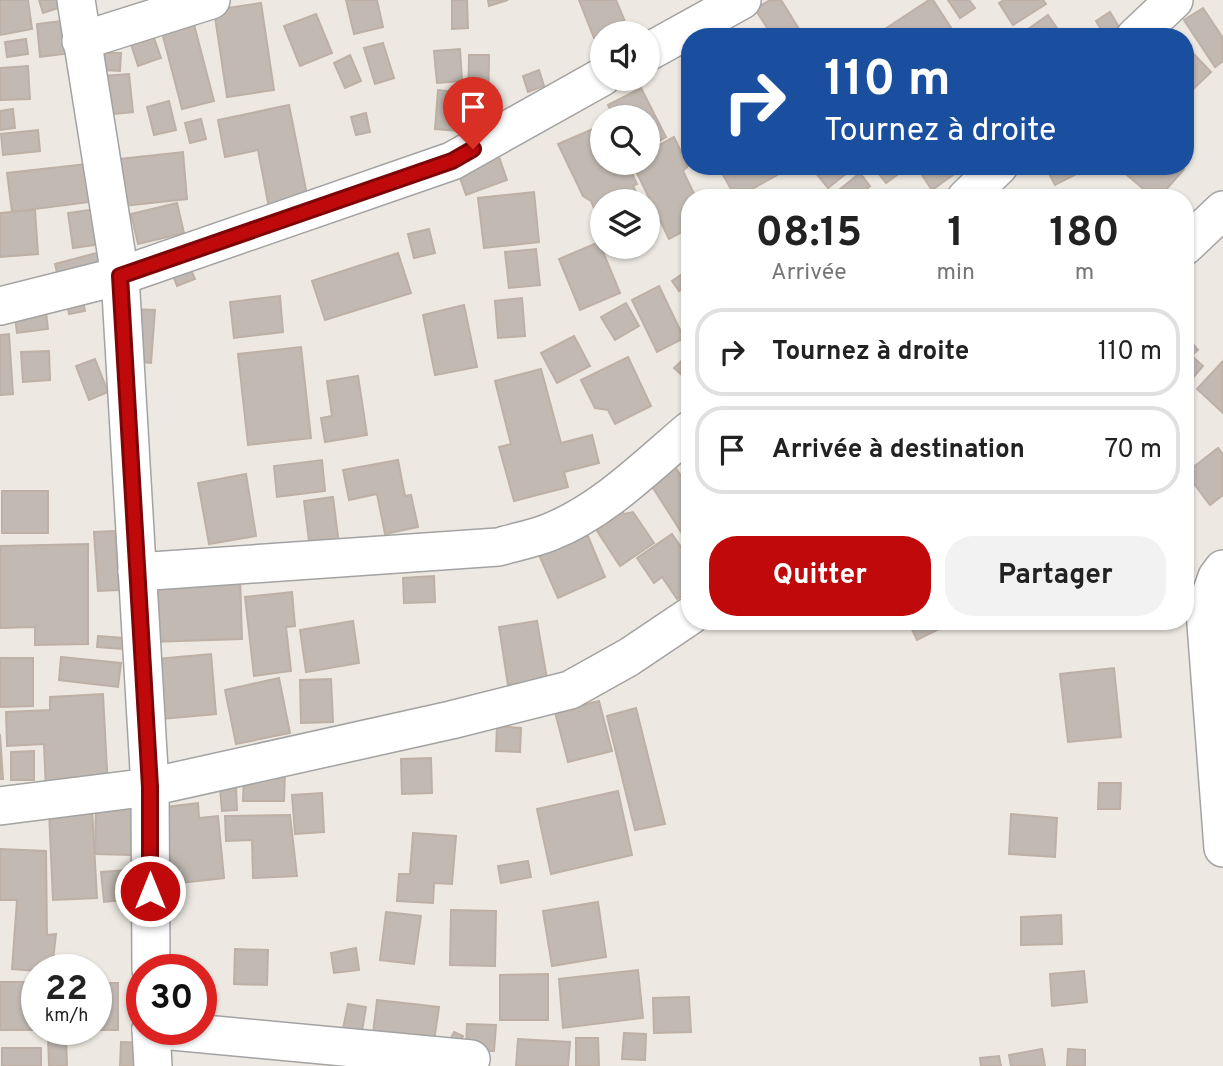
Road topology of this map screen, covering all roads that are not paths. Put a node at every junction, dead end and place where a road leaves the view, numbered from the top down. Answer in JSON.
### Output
{"nodes":[{"id":1,"x":76,"y":0,"type":"edge"},
{"id":2,"x":211,"y":0,"type":"edge"},
{"id":3,"x":742,"y":0,"type":"edge"},
{"id":4,"x":1174,"y":0,"type":"edge"},
{"id":5,"x":691,"y":28,"type":"edge"},
{"id":6,"x":1144,"y":28,"type":"edge"},
{"id":7,"x":681,"y":34,"type":"edge"},
{"id":8,"x":81,"y":41,"type":"junction"},
{"id":9,"x":660,"y":45,"type":"edge"},
{"id":10,"x":590,"y":85,"type":"edge"},
{"id":11,"x":989,"y":175,"type":"edge"},
{"id":12,"x":975,"y":189,"type":"edge"},
{"id":13,"x":1223,"y":210,"type":"edge"},
{"id":14,"x":1194,"y":237,"type":"edge"},
{"id":15,"x":120,"y":276,"type":"junction"},
{"id":16,"x":0,"y":306,"type":"edge"},
{"id":17,"x":681,"y":438,"type":"edge"},
{"id":18,"x":1223,"y":569,"type":"edge"},
{"id":19,"x":137,"y":572,"type":"junction"},
{"id":20,"x":681,"y":622,"type":"edge"},
{"id":21,"x":150,"y":787,"type":"junction"},
{"id":22,"x":0,"y":806,"type":"edge"},
{"id":23,"x":1223,"y":848,"type":"edge"},
{"id":24,"x":151,"y":954,"type":"edge"},
{"id":25,"x":217,"y":1035,"type":"edge"},
{"id":26,"x":152,"y":1045,"type":"edge"},
{"id":27,"x":471,"y":1059,"type":"dead end"},
{"id":28,"x":153,"y":1066,"type":"edge"}],
"edges":[{"from":1,"to":8,"type":"street"},
{"from":2,"to":8,"type":"street"},
{"from":3,"to":5,"type":"street"},
{"from":4,"to":6,"type":"street"},
{"from":7,"to":9,"type":"street"},
{"from":8,"to":15,"type":"street"},
{"from":10,"to":15,"type":"street"},
{"from":11,"to":12,"type":"street"},
{"from":13,"to":14,"type":"street"},
{"from":15,"to":16,"type":"street"},
{"from":15,"to":19,"type":"street"},
{"from":17,"to":19,"type":"street"},
{"from":18,"to":23,"type":"street"},
{"from":19,"to":21,"type":"street"},
{"from":20,"to":21,"type":"street"},
{"from":21,"to":22,"type":"street"},
{"from":21,"to":24,"type":"street"},
{"from":25,"to":27,"type":"street"},
{"from":26,"to":28,"type":"street"}]}
